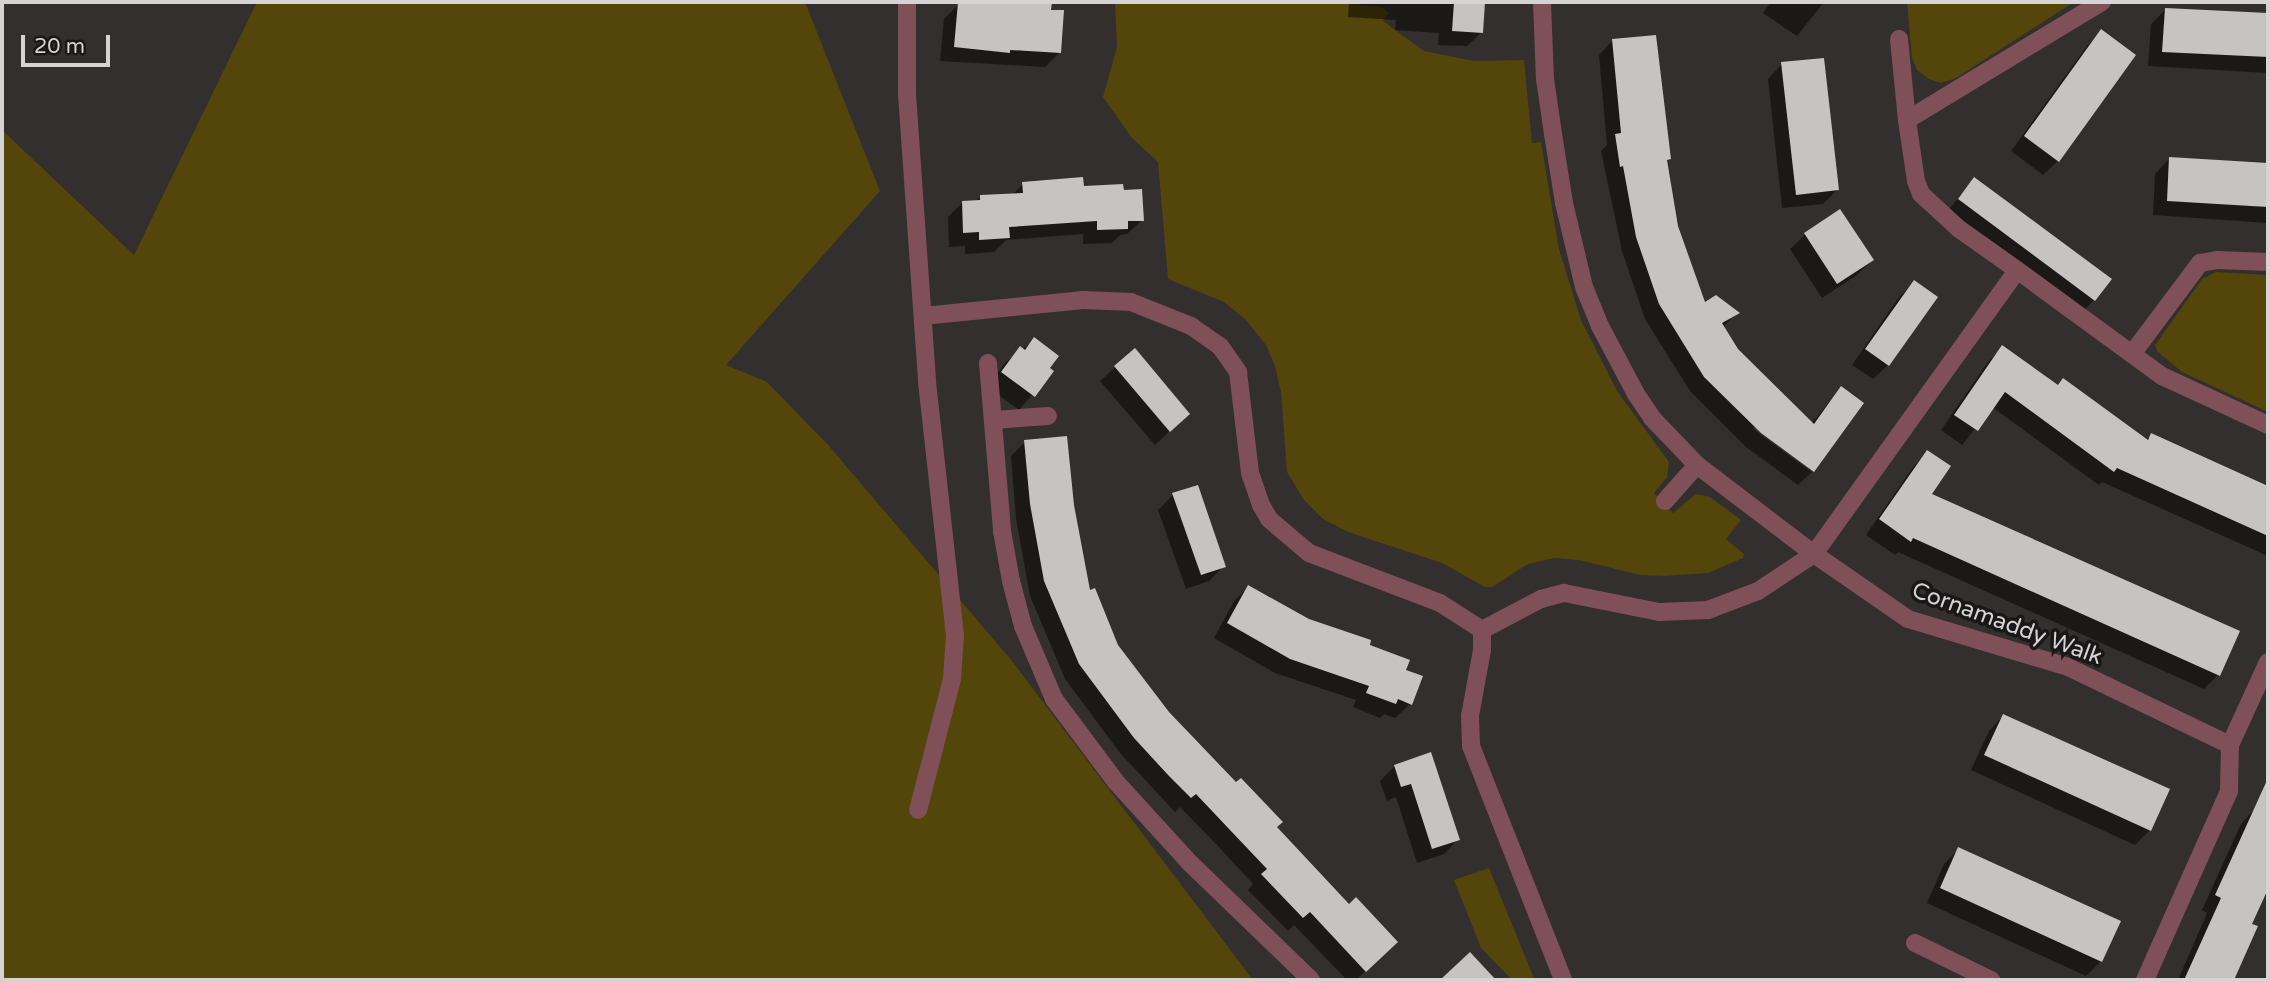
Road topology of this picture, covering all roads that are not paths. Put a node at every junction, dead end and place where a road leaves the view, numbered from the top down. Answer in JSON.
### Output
{"nodes":[{"id":1,"x":907,"y":2,"type":"edge"},
{"id":2,"x":1542,"y":2,"type":"edge"},
{"id":3,"x":2102,"y":2,"type":"edge"},
{"id":4,"x":1899,"y":39,"type":"dead end"},
{"id":5,"x":1907,"y":120,"type":"junction"},
{"id":6,"x":2268,"y":262,"type":"edge"},
{"id":7,"x":2017,"y":270,"type":"junction"},
{"id":8,"x":923,"y":316,"type":"junction"},
{"id":9,"x":2132,"y":354,"type":"junction"},
{"id":10,"x":988,"y":363,"type":"dead end"},
{"id":11,"x":1048,"y":416,"type":"dead end"},
{"id":12,"x":992,"y":420,"type":"junction"},
{"id":13,"x":2268,"y":425,"type":"edge"},
{"id":14,"x":1697,"y":465,"type":"junction"},
{"id":15,"x":1665,"y":501,"type":"dead end"},
{"id":16,"x":1814,"y":554,"type":"junction"},
{"id":17,"x":1482,"y":630,"type":"junction"},
{"id":18,"x":2268,"y":662,"type":"edge"},
{"id":19,"x":2230,"y":745,"type":"junction"},
{"id":20,"x":918,"y":810,"type":"dead end"},
{"id":21,"x":1915,"y":943,"type":"dead end"},
{"id":22,"x":1311,"y":980,"type":"edge"},
{"id":23,"x":1563,"y":980,"type":"edge"},
{"id":24,"x":1991,"y":980,"type":"edge"},
{"id":25,"x":2145,"y":980,"type":"edge"}],
"edges":[{"from":1,"to":8,"type":"street"},
{"from":2,"to":14,"type":"street","name":"Cornamaddy Walk"},
{"from":3,"to":5,"type":"street"},
{"from":4,"to":5,"type":"street"},
{"from":5,"to":7,"type":"street"},
{"from":6,"to":9,"type":"street"},
{"from":7,"to":9,"type":"street"},
{"from":7,"to":16,"type":"street"},
{"from":8,"to":17,"type":"street"},
{"from":8,"to":20,"type":"street"},
{"from":9,"to":13,"type":"street"},
{"from":10,"to":12,"type":"street"},
{"from":11,"to":12,"type":"street"},
{"from":12,"to":22,"type":"street"},
{"from":14,"to":15,"type":"street"},
{"from":14,"to":16,"type":"street","name":"Cornamaddy Walk"},
{"from":16,"to":17,"type":"street"},
{"from":16,"to":19,"type":"street","name":"Cornamaddy Walk"},
{"from":17,"to":23,"type":"street"},
{"from":18,"to":19,"type":"street"},
{"from":19,"to":25,"type":"street"},
{"from":21,"to":24,"type":"street"}]}
